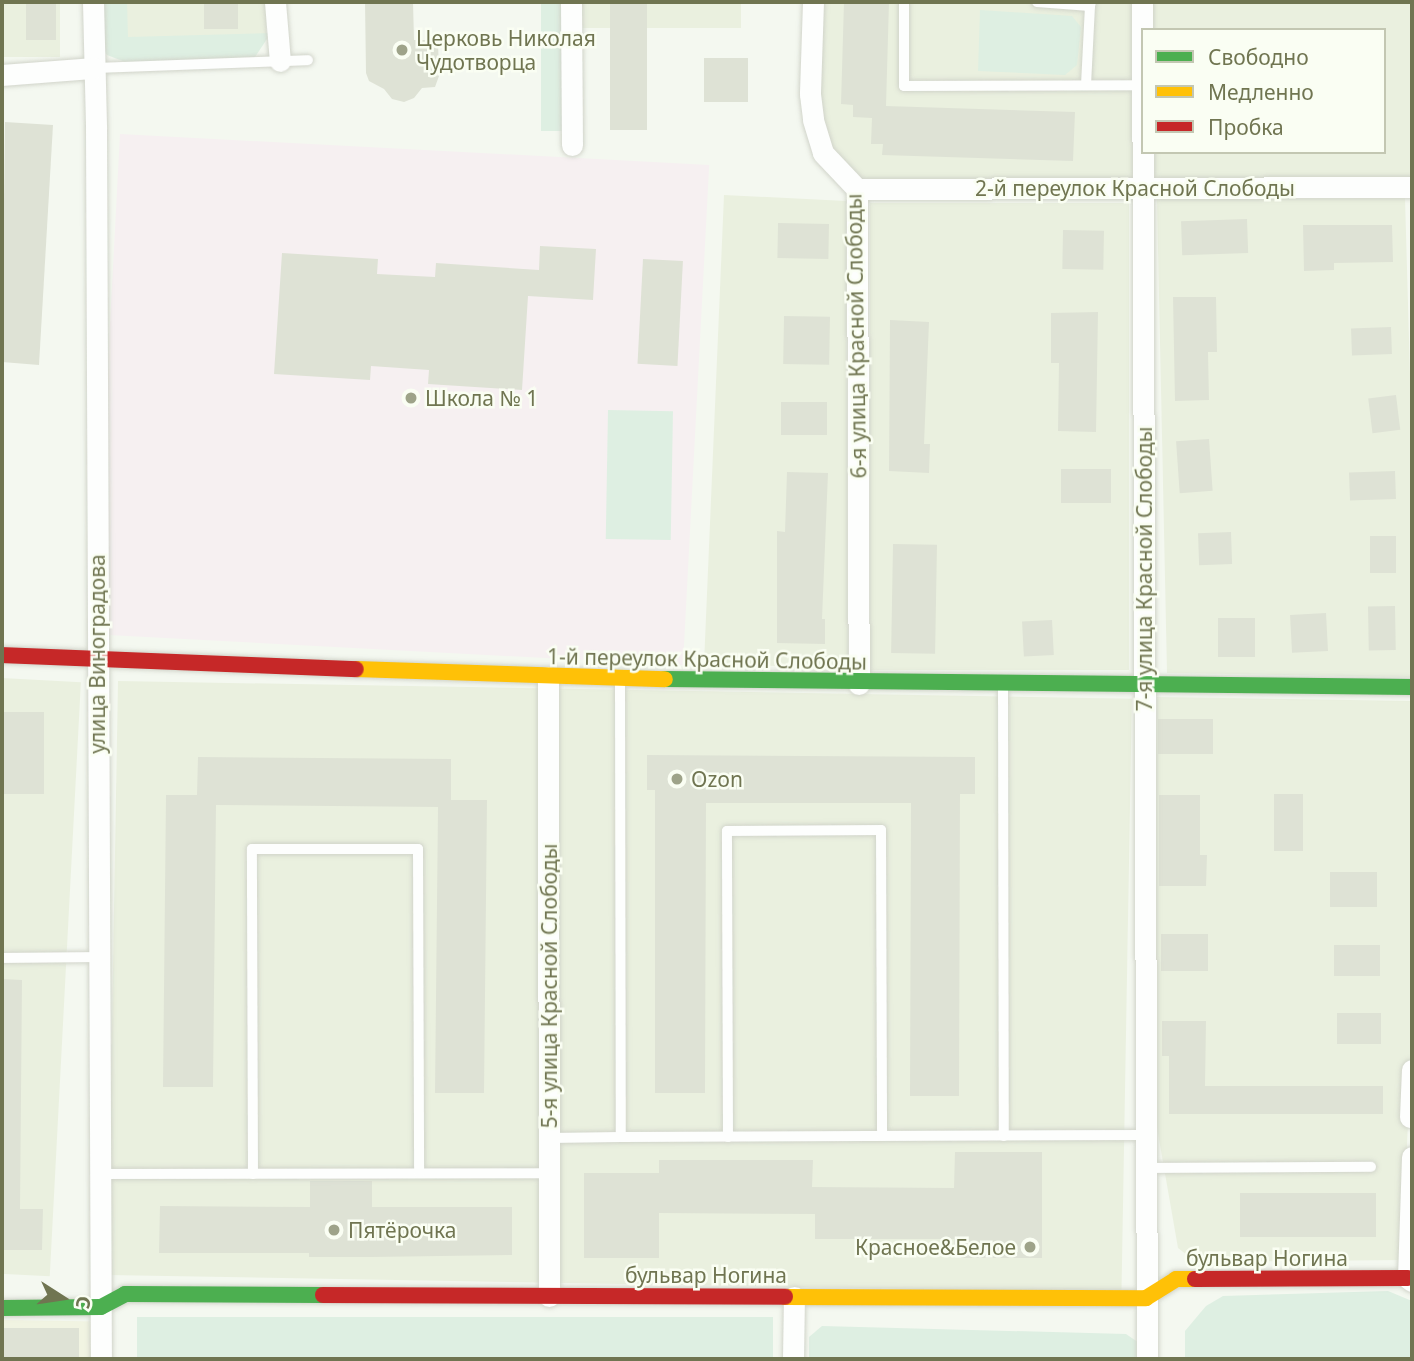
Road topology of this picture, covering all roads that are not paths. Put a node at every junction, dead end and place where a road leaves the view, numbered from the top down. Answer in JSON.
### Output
{"nodes":[{"id":1,"x":93,"y":2,"type":"edge"},
{"id":2,"x":275,"y":2,"type":"edge"},
{"id":3,"x":571,"y":2,"type":"edge"},
{"id":4,"x":813,"y":2,"type":"edge"},
{"id":5,"x":904,"y":2,"type":"edge"},
{"id":6,"x":1037,"y":2,"type":"edge"},
{"id":7,"x":1142,"y":2,"type":"edge"},
{"id":8,"x":1091,"y":4,"type":"edge"},
{"id":9,"x":1142,"y":28,"type":"edge"},
{"id":10,"x":308,"y":60,"type":"dead end"},
{"id":11,"x":280,"y":61,"type":"junction"},
{"id":12,"x":94,"y":68,"type":"junction"},
{"id":13,"x":2,"y":75,"type":"edge"},
{"id":14,"x":1086,"y":85,"type":"junction"},
{"id":15,"x":1141,"y":85,"type":"edge"},
{"id":16,"x":572,"y":145,"type":"dead end"},
{"id":17,"x":1143,"y":154,"type":"edge"},
{"id":18,"x":1412,"y":187,"type":"edge"},
{"id":19,"x":1143,"y":188,"type":"junction"},
{"id":20,"x":857,"y":189,"type":"junction"},
{"id":21,"x":2,"y":655,"type":"edge"},
{"id":22,"x":97,"y":659,"type":"junction"},
{"id":23,"x":548,"y":677,"type":"junction"},
{"id":24,"x":620,"y":679,"type":"junction"},
{"id":25,"x":859,"y":684,"type":"junction"},
{"id":26,"x":1003,"y":685,"type":"junction"},
{"id":27,"x":1144,"y":687,"type":"junction"},
{"id":28,"x":1412,"y":687,"type":"edge"},
{"id":29,"x":98,"y":957,"type":"junction"},
{"id":30,"x":2,"y":958,"type":"edge"},
{"id":31,"x":1412,"y":1070,"type":"edge"},
{"id":32,"x":1410,"y":1116,"type":"dead end"},
{"id":33,"x":1145,"y":1135,"type":"junction"},
{"id":34,"x":882,"y":1136,"type":"junction"},
{"id":35,"x":1004,"y":1136,"type":"junction"},
{"id":36,"x":621,"y":1137,"type":"junction"},
{"id":37,"x":728,"y":1137,"type":"junction"},
{"id":38,"x":549,"y":1138,"type":"junction"},
{"id":39,"x":1412,"y":1157,"type":"edge"},
{"id":40,"x":1371,"y":1167,"type":"dead end"},
{"id":41,"x":1145,"y":1168,"type":"junction"},
{"id":42,"x":419,"y":1173,"type":"junction"},
{"id":43,"x":550,"y":1173,"type":"junction"},
{"id":44,"x":99,"y":1174,"type":"junction"},
{"id":45,"x":253,"y":1174,"type":"junction"},
{"id":46,"x":1410,"y":1280,"type":"edge"},
{"id":47,"x":549,"y":1296,"type":"junction"},
{"id":48,"x":794,"y":1297,"type":"junction"},
{"id":49,"x":1146,"y":1298,"type":"junction"},
{"id":50,"x":101,"y":1307,"type":"junction"},
{"id":51,"x":2,"y":1308,"type":"edge"},
{"id":52,"x":101,"y":1359,"type":"edge"},
{"id":53,"x":793,"y":1359,"type":"edge"},
{"id":54,"x":1147,"y":1359,"type":"edge"}],
"edges":[{"from":1,"to":12,"type":"street","name":"улица Виноградова"},
{"from":2,"to":11,"type":"street"},
{"from":3,"to":16,"type":"street"},
{"from":4,"to":20,"type":"street","name":"6-я улица Красной Слободы"},
{"from":5,"to":14,"type":"lane"},
{"from":6,"to":8,"type":"lane"},
{"from":7,"to":9,"type":"street","name":"7-я улица Красной Слободы"},
{"from":8,"to":14,"type":"lane"},
{"from":10,"to":11,"type":"lane"},
{"from":11,"to":12,"type":"lane"},
{"from":12,"to":13,"type":"street"},
{"from":12,"to":22,"type":"street","name":"улица Виноградова"},
{"from":14,"to":15,"type":"lane"},
{"from":17,"to":19,"type":"street","name":"7-я улица Красной Слободы"},
{"from":18,"to":19,"type":"street","name":"2-й переулок Красной Слободы"},
{"from":19,"to":20,"type":"street","name":"2-й переулок Красной Слободы"},
{"from":19,"to":27,"type":"street","name":"7-я улица Красной Слободы"},
{"from":20,"to":25,"type":"street","name":"6-я улица Красной Слободы"},
{"from":21,"to":22,"type":"street","name":"1-й переулок Красной Слободы"},
{"from":22,"to":23,"type":"street","name":"1-й переулок Красной Слободы"},
{"from":22,"to":29,"type":"street","name":"улица Виноградова"},
{"from":23,"to":24,"type":"street","name":"1-й переулок Красной Слободы"},
{"from":23,"to":38,"type":"street","name":"5-я улица Красной Слободы"},
{"from":24,"to":25,"type":"street","name":"1-й переулок Красной Слободы"},
{"from":24,"to":36,"type":"lane"},
{"from":25,"to":26,"type":"street","name":"1-й переулок Красной Слободы"},
{"from":26,"to":27,"type":"street","name":"1-й переулок Красной Слободы"},
{"from":26,"to":35,"type":"lane"},
{"from":27,"to":28,"type":"street","name":"1-й переулок Красной Слободы"},
{"from":27,"to":33,"type":"street","name":"7-я улица Красной Слободы"},
{"from":29,"to":30,"type":"lane"},
{"from":29,"to":44,"type":"street","name":"улица Виноградова"},
{"from":31,"to":32,"type":"street"},
{"from":33,"to":35,"type":"lane"},
{"from":33,"to":41,"type":"street","name":"7-я улица Красной Слободы"},
{"from":34,"to":35,"type":"lane"},
{"from":34,"to":37,"type":"lane"},
{"from":34,"to":37,"type":"lane"},
{"from":36,"to":37,"type":"lane"},
{"from":36,"to":38,"type":"lane"},
{"from":38,"to":43,"type":"street","name":"5-я улица Красной Слободы"},
{"from":39,"to":46,"type":"street"},
{"from":40,"to":41,"type":"lane"},
{"from":41,"to":49,"type":"street","name":"7-я улица Красной Слободы"},
{"from":42,"to":43,"type":"lane"},
{"from":42,"to":45,"type":"lane"},
{"from":42,"to":45,"type":"lane"},
{"from":43,"to":47,"type":"street","name":"5-я улица Красной Слободы"},
{"from":44,"to":45,"type":"lane"},
{"from":44,"to":50,"type":"street","name":"улица Виноградова"},
{"from":46,"to":49,"type":"street","name":"бульвар Ногина"},
{"from":47,"to":48,"type":"street","name":"бульвар Ногина"},
{"from":47,"to":50,"type":"street","name":"бульвар Ногина"},
{"from":48,"to":49,"type":"street","name":"бульвар Ногина"},
{"from":48,"to":53,"type":"street"},
{"from":49,"to":54,"type":"street","name":"7-я улица Красной Слободы"},
{"from":50,"to":51,"type":"street","name":"бульвар Ногина"},
{"from":50,"to":52,"type":"street","name":"улица Виноградова"}]}
